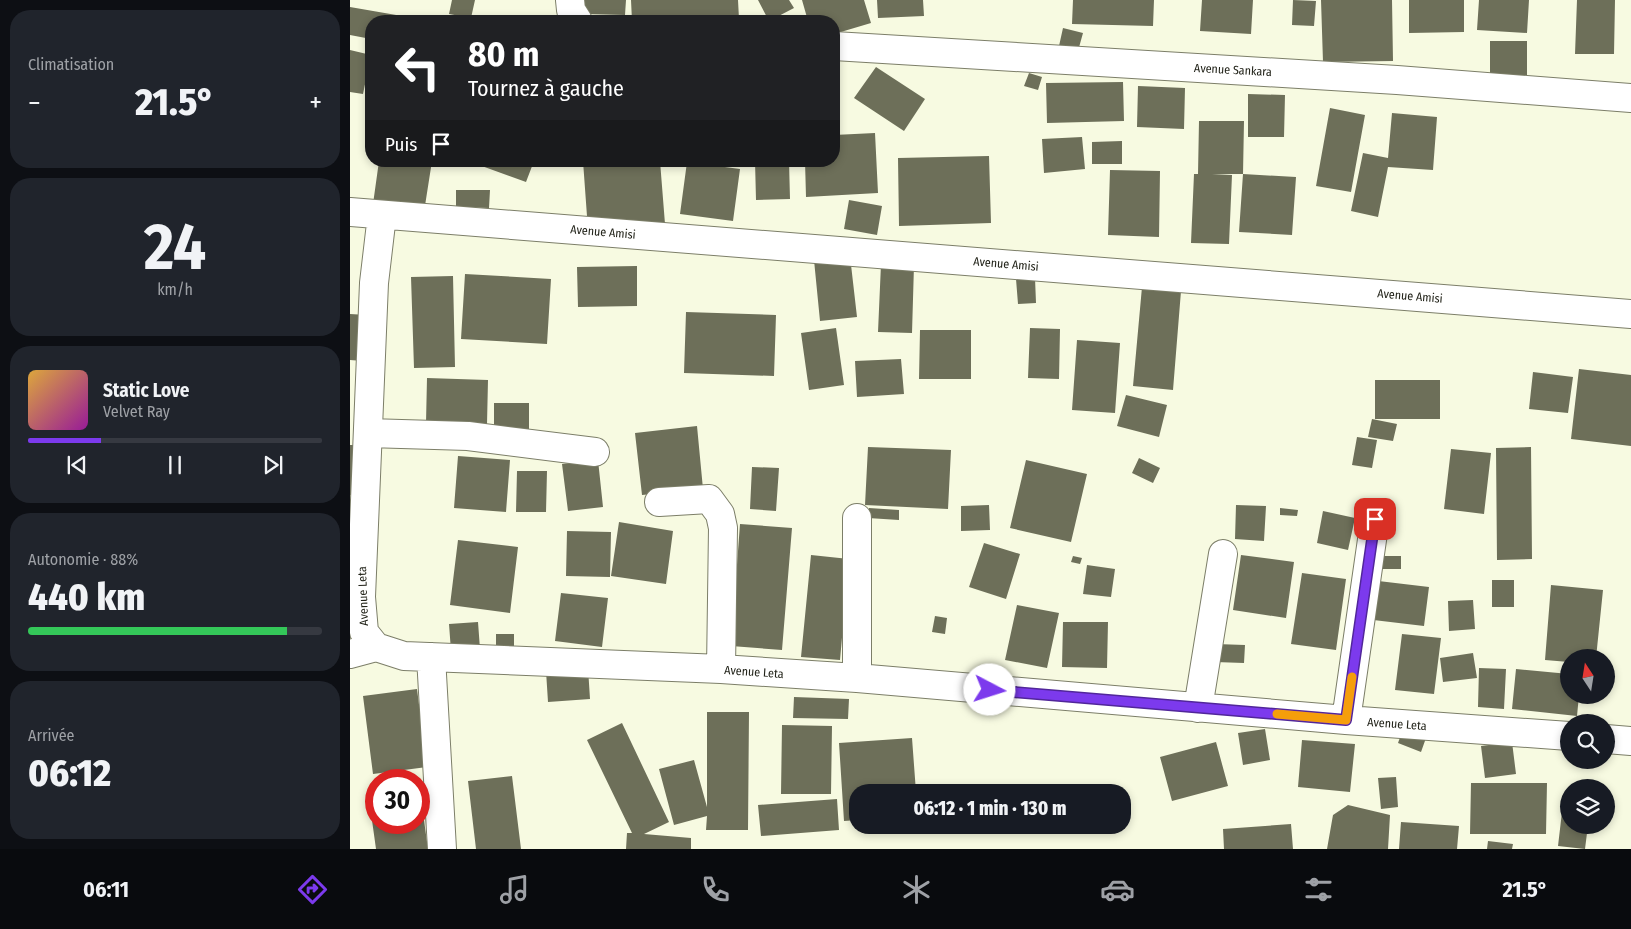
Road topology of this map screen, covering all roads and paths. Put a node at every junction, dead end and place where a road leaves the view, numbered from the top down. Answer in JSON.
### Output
{"nodes":[{"id":1,"x":570,"y":0,"type":"edge"},
{"id":2,"x":574,"y":15,"type":"edge"},
{"id":3,"x":840,"y":46,"type":"edge"},
{"id":4,"x":1631,"y":98,"type":"edge"},
{"id":5,"x":350,"y":212,"type":"edge"},
{"id":6,"x":382,"y":215,"type":"junction"},
{"id":7,"x":1631,"y":314,"type":"edge"},
{"id":8,"x":368,"y":433,"type":"junction"},
{"id":9,"x":595,"y":452,"type":"dead end"},
{"id":10,"x":658,"y":502,"type":"dead end"},
{"id":11,"x":857,"y":518,"type":"dead end"},
{"id":12,"x":1375,"y":519,"type":"dead end"},
{"id":13,"x":1223,"y":554,"type":"dead end"},
{"id":14,"x":363,"y":650,"type":"edge"},
{"id":15,"x":431,"y":656,"type":"junction"},
{"id":16,"x":721,"y":670,"type":"junction"},
{"id":17,"x":857,"y":678,"type":"junction"},
{"id":18,"x":1198,"y":708,"type":"junction"},
{"id":19,"x":1346,"y":720,"type":"junction"},
{"id":20,"x":1560,"y":735,"type":"edge"},
{"id":21,"x":1615,"y":739,"type":"edge"},
{"id":22,"x":1631,"y":740,"type":"edge"},
{"id":23,"x":442,"y":849,"type":"edge"}],
"edges":[{"from":1,"to":2,"type":"street"},
{"from":3,"to":4,"type":"street","name":"Avenue Sankara"},
{"from":5,"to":6,"type":"street","name":"Avenue Amisi"},
{"from":6,"to":7,"type":"street","name":"Avenue Amisi"},
{"from":6,"to":8,"type":"street","name":"Avenue Leta"},
{"from":8,"to":9,"type":"street"},
{"from":8,"to":14,"type":"street","name":"Avenue Leta"},
{"from":10,"to":16,"type":"street"},
{"from":11,"to":17,"type":"street"},
{"from":12,"to":19,"type":"street"},
{"from":13,"to":18,"type":"street"},
{"from":14,"to":15,"type":"street","name":"Avenue Leta"},
{"from":15,"to":16,"type":"street","name":"Avenue Leta"},
{"from":15,"to":23,"type":"street"},
{"from":16,"to":17,"type":"street","name":"Avenue Leta"},
{"from":17,"to":18,"type":"street","name":"Avenue Leta"},
{"from":18,"to":19,"type":"street","name":"Avenue Leta"},
{"from":19,"to":20,"type":"street","name":"Avenue Leta"},
{"from":21,"to":22,"type":"street"}]}
